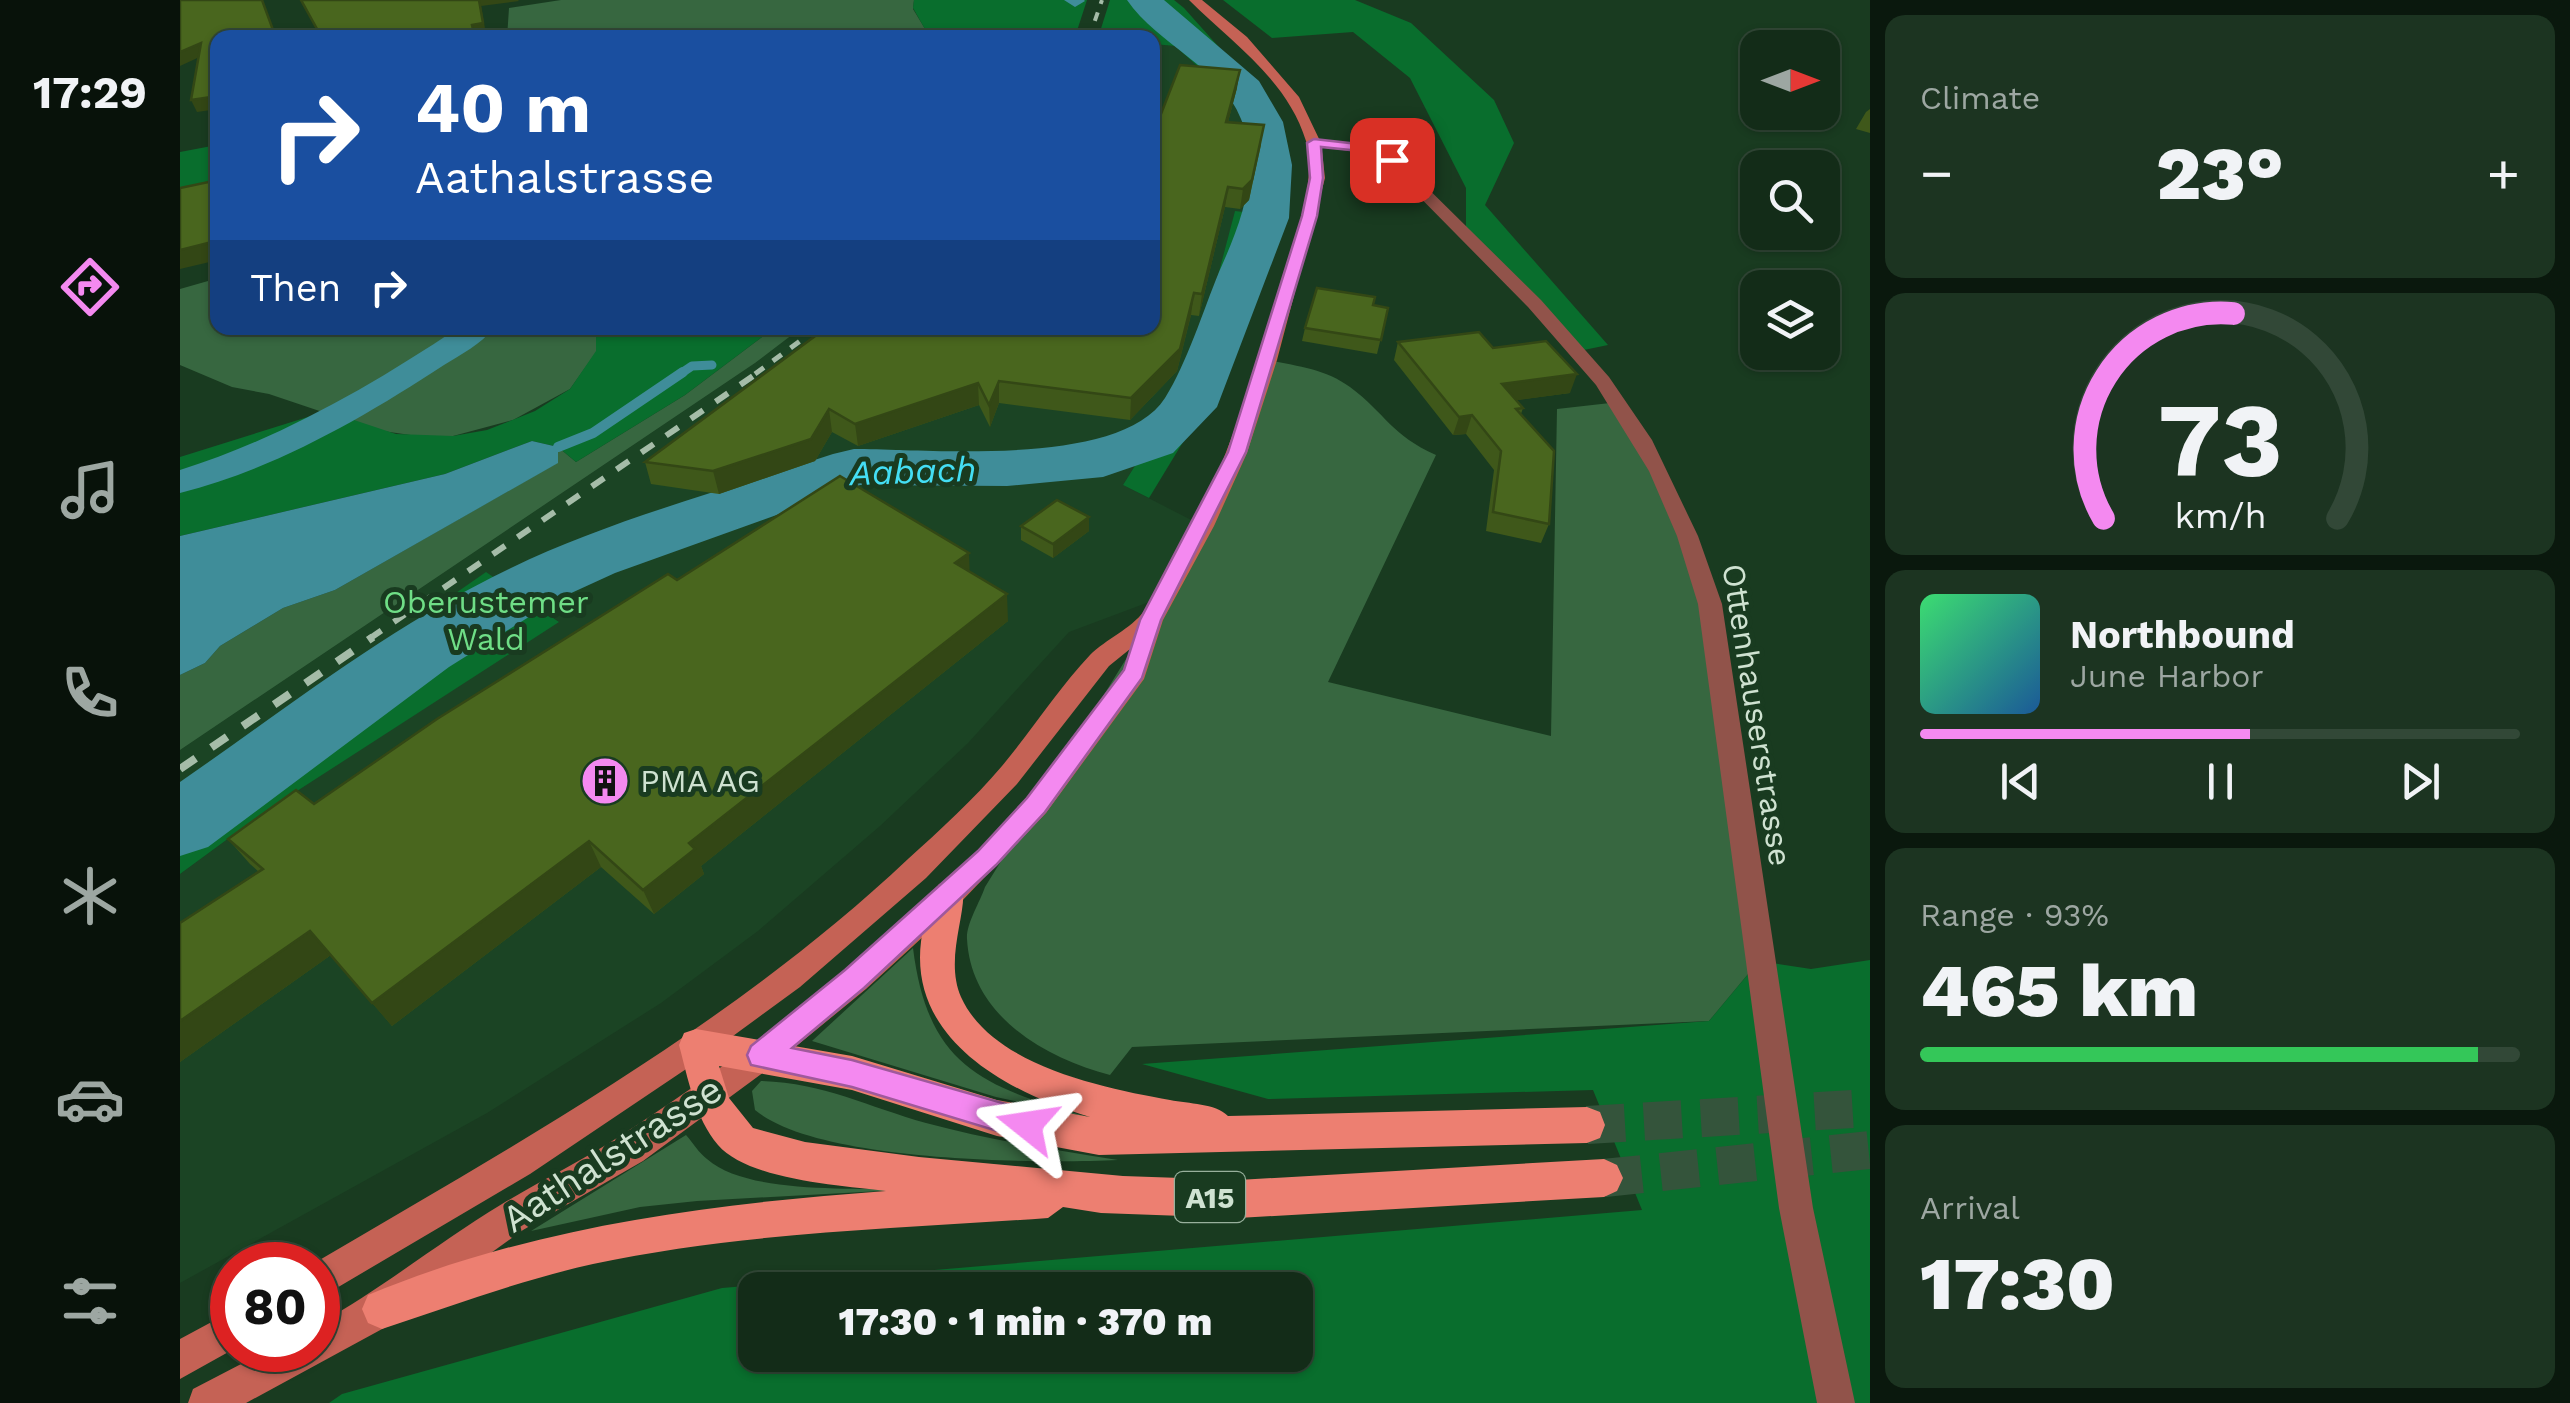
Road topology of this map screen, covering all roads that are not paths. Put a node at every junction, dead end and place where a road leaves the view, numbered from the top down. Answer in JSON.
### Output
{"nodes":[{"id":1,"x":1194,"y":0,"type":"edge"},
{"id":2,"x":1314,"y":143,"type":"junction"},
{"id":3,"x":1151,"y":620,"type":"junction"},
{"id":4,"x":950,"y":894,"type":"junction"},
{"id":5,"x":696,"y":1045,"type":"junction"},
{"id":6,"x":762,"y":1055,"type":"junction"},
{"id":7,"x":710,"y":1092,"type":"junction"},
{"id":8,"x":1587,"y":1125,"type":"tunnel mouth"},
{"id":9,"x":1295,"y":1132,"type":"junction"},
{"id":10,"x":1604,"y":1178,"type":"tunnel mouth"},
{"id":11,"x":1119,"y":1193,"type":"junction"},
{"id":12,"x":340,"y":1268,"type":"edge"},
{"id":13,"x":382,"y":1310,"type":"junction"},
{"id":14,"x":340,"y":1332,"type":"edge"},
{"id":15,"x":210,"y":1343,"type":"edge"},
{"id":16,"x":180,"y":1360,"type":"edge"},
{"id":17,"x":265,"y":1372,"type":"edge"},
{"id":18,"x":207,"y":1403,"type":"edge"},
{"id":19,"x":1836,"y":1403,"type":"edge"}],
"edges":[{"from":1,"to":2,"type":"main road","name":"Aathalstrasse"},
{"from":2,"to":3,"type":"main road","name":"Aathalstrasse"},
{"from":2,"to":19,"type":"street","name":"Ottenhauserstrasse"},
{"from":3,"to":4,"type":"main road","name":"Aathalstrasse"},
{"from":3,"to":5,"type":"main road","name":"Aathalstrasse"},
{"from":4,"to":6,"type":"main road","name":"Aathalstrasse"},
{"from":4,"to":9,"type":"highway"},
{"from":5,"to":6,"type":"highway"},
{"from":5,"to":7,"type":"highway","number":"A15"},
{"from":5,"to":12,"type":"main road","name":"Aathalstrasse"},
{"from":6,"to":7,"type":"main road","name":"Aathalstrasse"},
{"from":6,"to":9,"type":"highway"},
{"from":7,"to":11,"type":"highway","number":"A15"},
{"from":7,"to":13,"type":"main road","name":"Aathalstrasse"},
{"from":8,"to":9,"type":"highway"},
{"from":10,"to":11,"type":"highway","number":"A15"},
{"from":11,"to":13,"type":"highway","number":"A15"},
{"from":13,"to":14,"type":"main road","name":"Aathalstrasse"},
{"from":15,"to":16,"type":"main road"},
{"from":17,"to":18,"type":"main road"}]}
